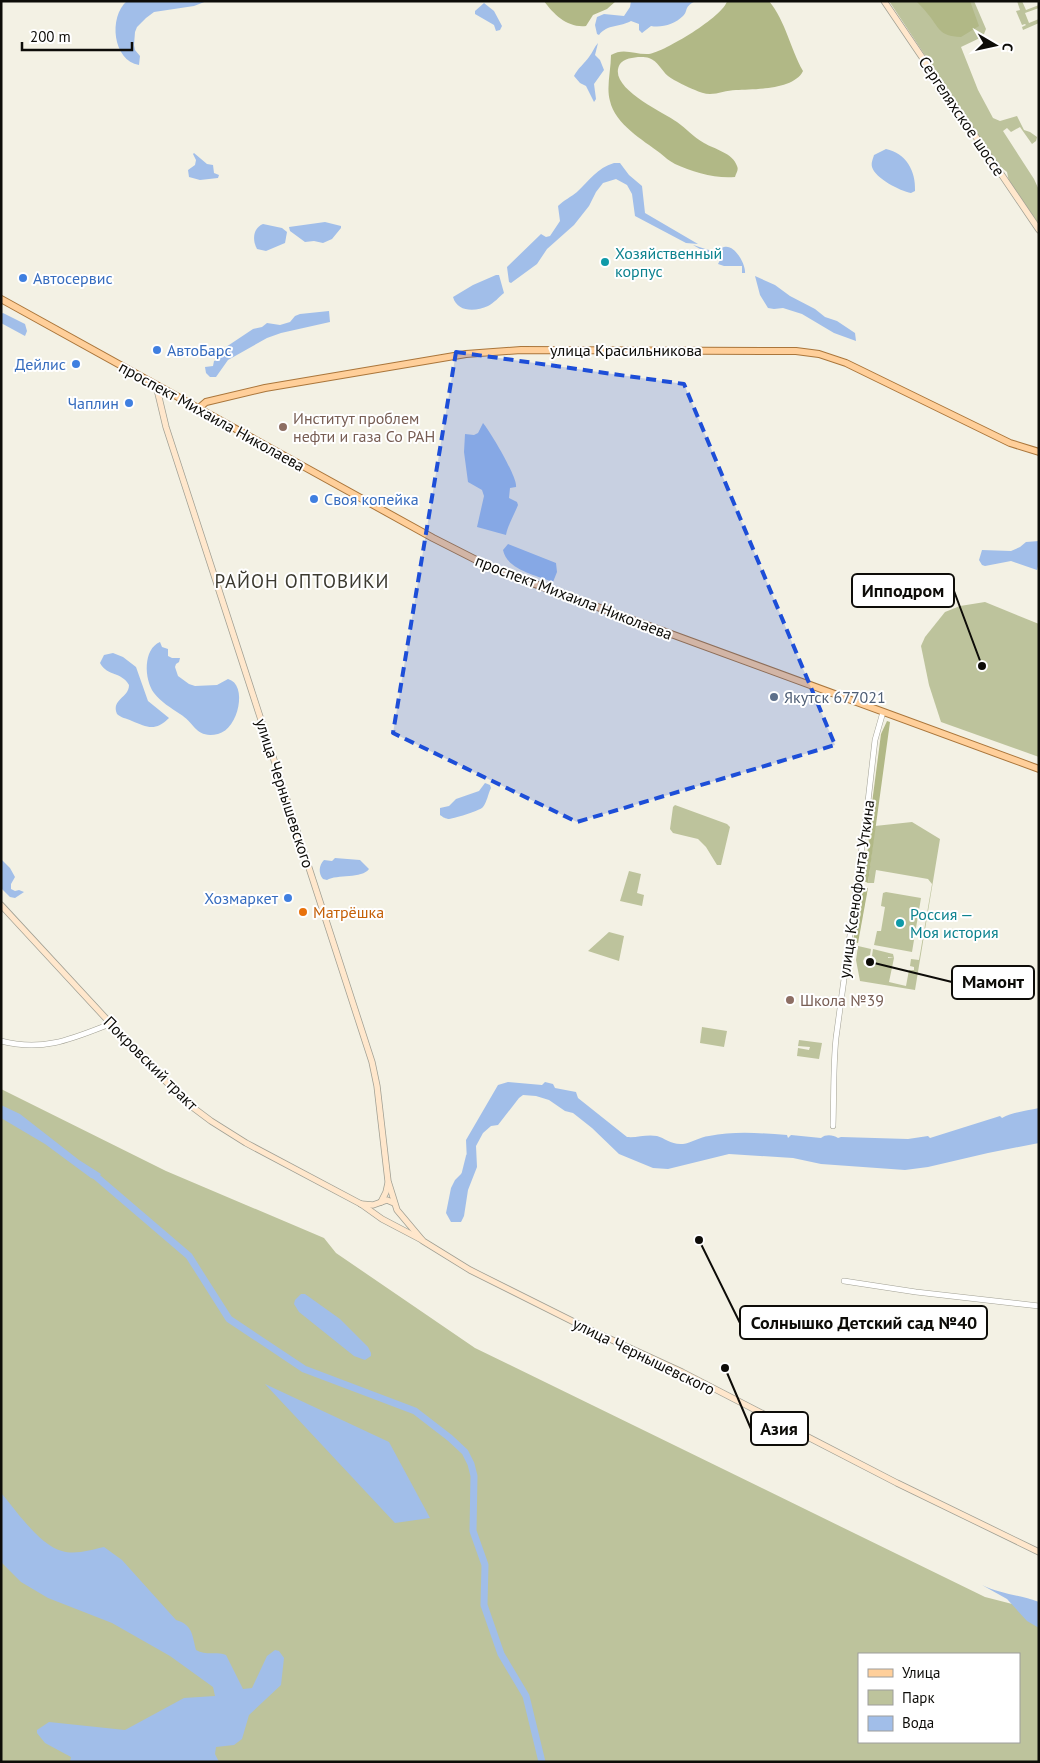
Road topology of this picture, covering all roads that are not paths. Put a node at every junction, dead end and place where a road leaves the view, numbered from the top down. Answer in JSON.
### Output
{"nodes":[{"id":1,"x":884,"y":1,"type":"edge"},
{"id":2,"x":1039,"y":230,"type":"edge"},
{"id":3,"x":1,"y":300,"type":"edge"},
{"id":4,"x":156,"y":385,"type":"junction"},
{"id":5,"x":199,"y":408,"type":"junction"},
{"id":6,"x":1039,"y":452,"type":"edge"},
{"id":7,"x":883,"y":712,"type":"junction"},
{"id":8,"x":1039,"y":769,"type":"edge"},
{"id":9,"x":1,"y":905,"type":"edge"},
{"id":10,"x":110,"y":1024,"type":"junction"},
{"id":11,"x":1,"y":1041,"type":"edge"},
{"id":12,"x":833,"y":1126,"type":"dead end"},
{"id":13,"x":388,"y":1181,"type":"junction"},
{"id":14,"x":380,"y":1203,"type":"junction"},
{"id":15,"x":361,"y":1204,"type":"junction"},
{"id":16,"x":396,"y":1207,"type":"junction"},
{"id":17,"x":382,"y":1218,"type":"junction"},
{"id":18,"x":424,"y":1241,"type":"junction"},
{"id":19,"x":844,"y":1281,"type":"dead end"},
{"id":20,"x":1039,"y":1306,"type":"edge"},
{"id":21,"x":1039,"y":1552,"type":"edge"}],
"edges":[{"from":1,"to":2,"type":"main road","name":"Сергеляхское шоссе"},
{"from":3,"to":4,"type":"main road","name":"проспект Михаила Николаева"},
{"from":4,"to":5,"type":"main road","name":"проспект Михаила Николаева"},
{"from":4,"to":13,"type":"main road","name":"улица Чернышевского"},
{"from":5,"to":6,"type":"main road","name":"улица Красильникова"},
{"from":5,"to":7,"type":"main road","name":"проспект Михаила Николаева"},
{"from":7,"to":8,"type":"main road","name":"проспект Михаила Николаева"},
{"from":7,"to":12,"type":"street","name":"улица Ксенофонта Уткина"},
{"from":9,"to":10,"type":"main road","name":"Покровский тракт"},
{"from":10,"to":11,"type":"street"},
{"from":10,"to":15,"type":"main road","name":"Покровский тракт"},
{"from":13,"to":14,"type":"main road"},
{"from":13,"to":16,"type":"main road","name":"улица Чернышевского"},
{"from":14,"to":15,"type":"main road"},
{"from":14,"to":16,"type":"main road"},
{"from":14,"to":17,"type":"main road"},
{"from":15,"to":17,"type":"main road","name":"Покровский тракт"},
{"from":16,"to":17,"type":"main road"},
{"from":16,"to":18,"type":"main road","name":"улица Чернышевского"},
{"from":17,"to":18,"type":"main road","name":"Покровский тракт"},
{"from":18,"to":21,"type":"main road","name":"улица Чернышевского"},
{"from":19,"to":20,"type":"street"}]}
